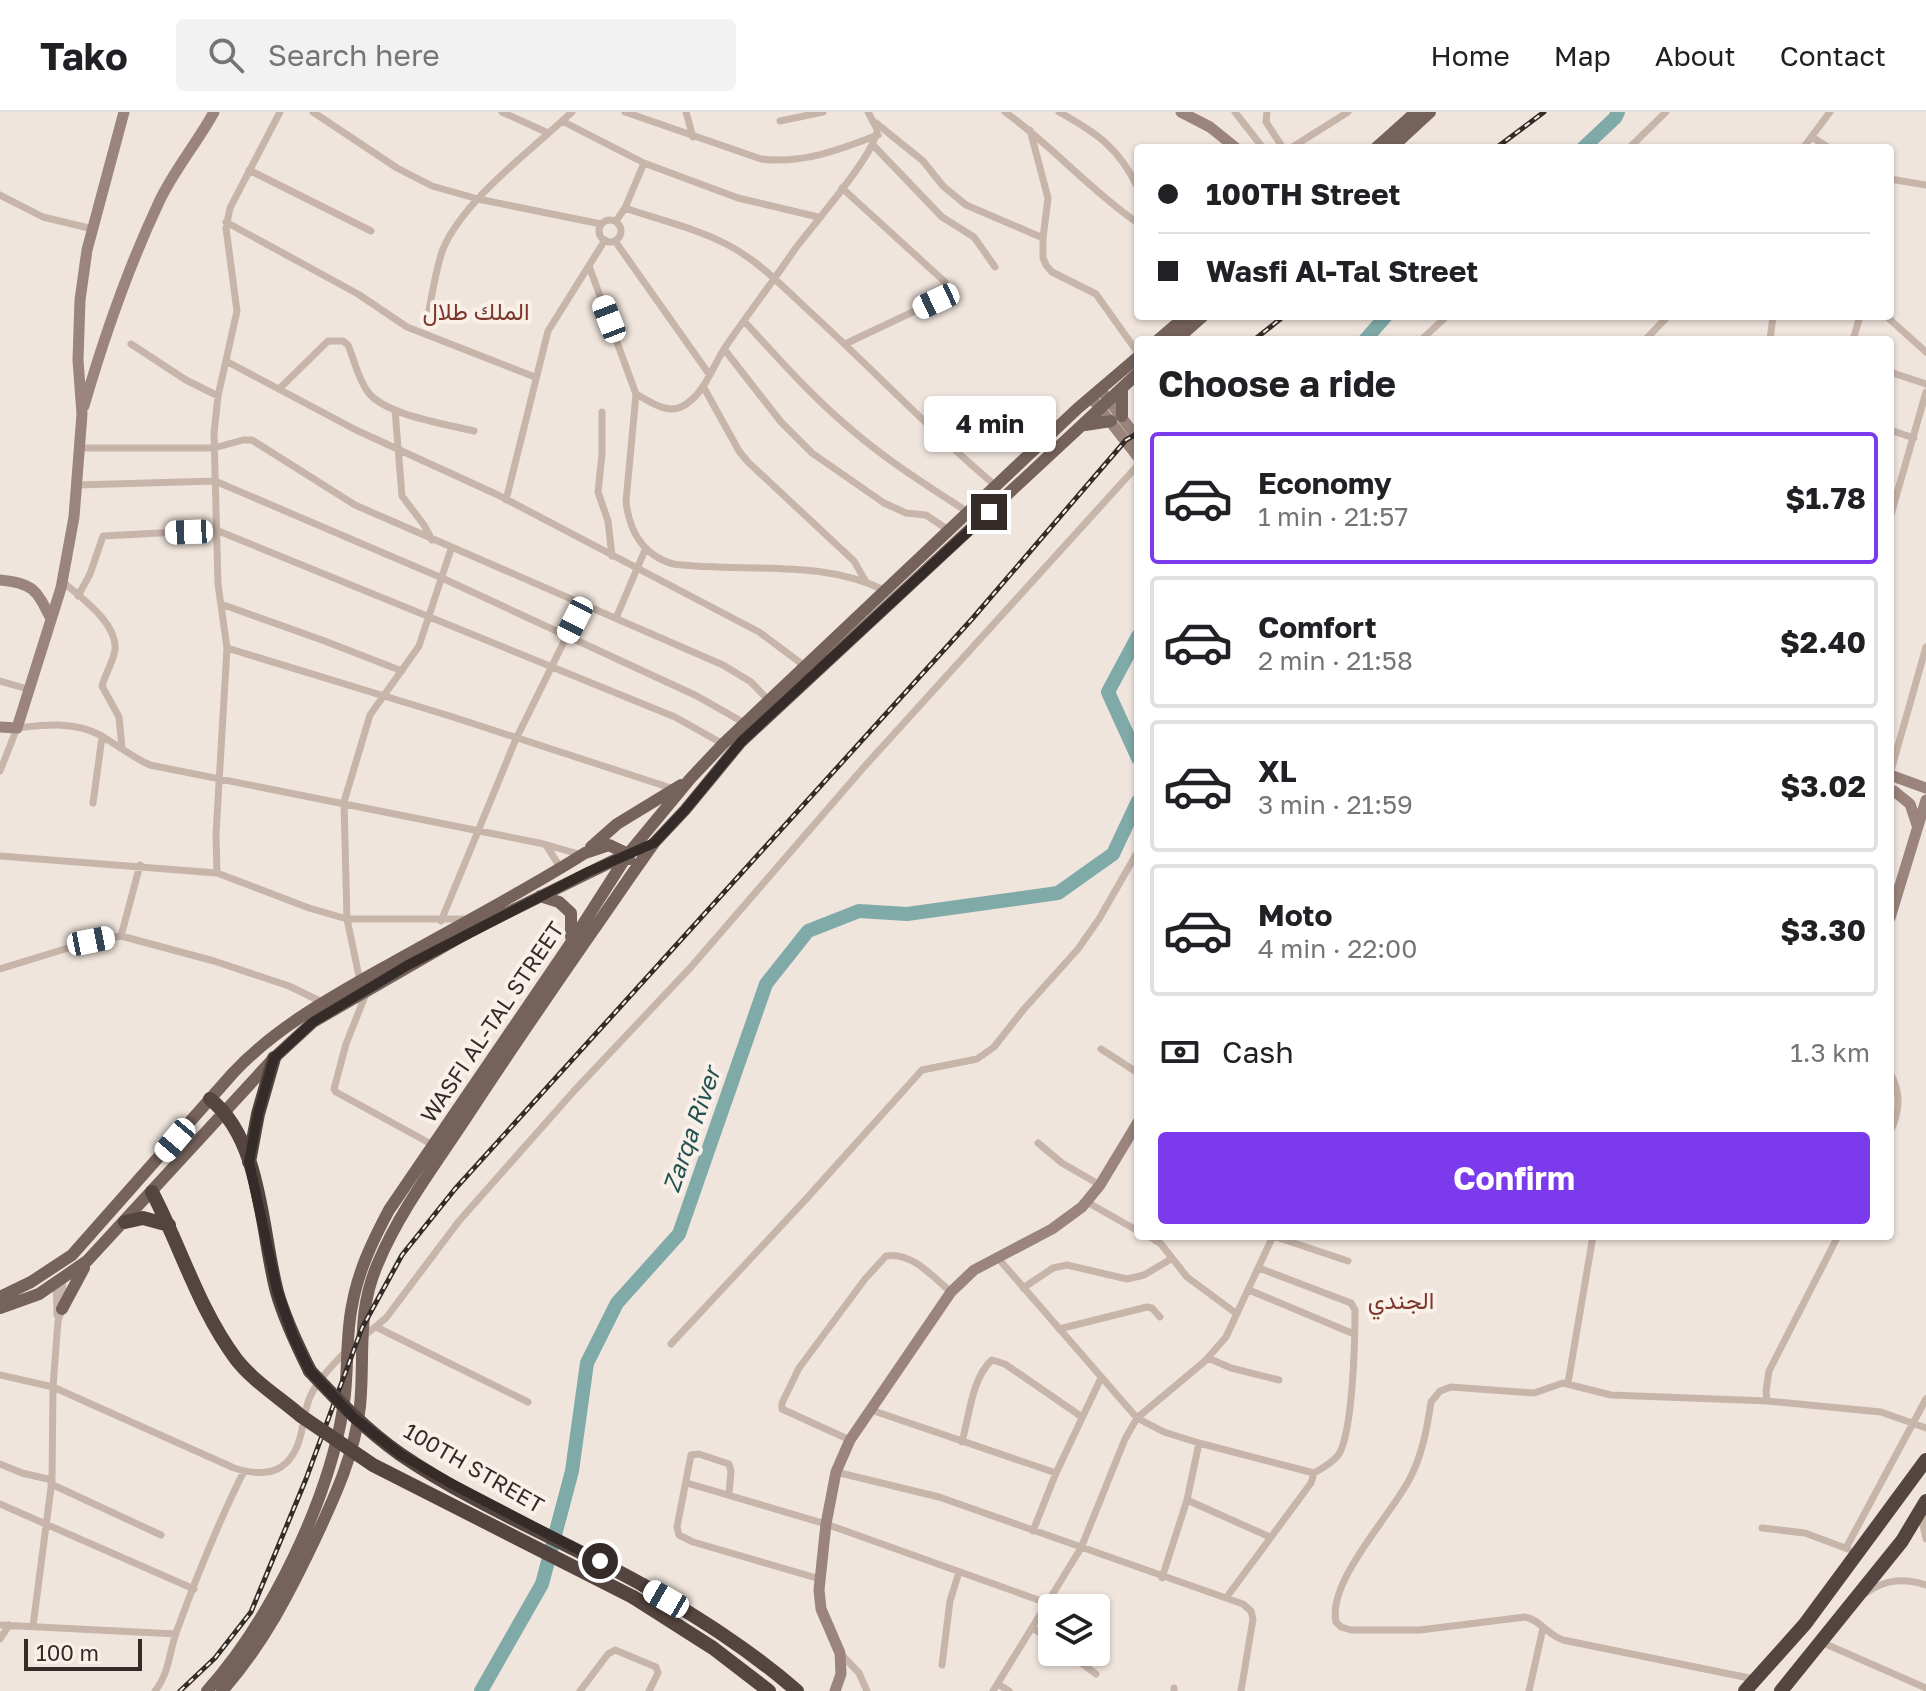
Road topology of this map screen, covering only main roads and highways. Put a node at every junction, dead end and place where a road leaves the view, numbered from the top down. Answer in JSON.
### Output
{"nodes":[{"id":1,"x":1416,"y":112,"type":"edge"},
{"id":2,"x":1430,"y":112,"type":"edge"},
{"id":3,"x":1380,"y":144,"type":"edge"},
{"id":4,"x":1395,"y":144,"type":"edge"},
{"id":5,"x":1181,"y":320,"type":"edge"},
{"id":6,"x":1198,"y":320,"type":"edge"},
{"id":7,"x":1163,"y":336,"type":"edge"},
{"id":8,"x":1180,"y":336,"type":"edge"},
{"id":9,"x":1134,"y":359,"type":"edge"},
{"id":10,"x":1134,"y":377,"type":"edge"},
{"id":11,"x":1122,"y":388,"type":"junction"},
{"id":12,"x":1082,"y":426,"type":"junction"},
{"id":13,"x":690,"y":779,"type":"junction"},
{"id":14,"x":654,"y":843,"type":"junction"},
{"id":15,"x":583,"y":854,"type":"junction"},
{"id":16,"x":628,"y":854,"type":"junction"},
{"id":17,"x":632,"y":874,"type":"junction"},
{"id":18,"x":540,"y":896,"type":"junction"},
{"id":19,"x":571,"y":943,"type":"junction"},
{"id":20,"x":364,"y":985,"type":"junction"},
{"id":21,"x":274,"y":1058,"type":"junction"},
{"id":22,"x":210,"y":1099,"type":"junction"},
{"id":23,"x":225,"y":1112,"type":"junction"},
{"id":24,"x":249,"y":1162,"type":"junction"},
{"id":25,"x":141,"y":1180,"type":"junction"},
{"id":26,"x":152,"y":1192,"type":"junction"},
{"id":27,"x":125,"y":1222,"type":"junction"},
{"id":28,"x":169,"y":1225,"type":"junction"},
{"id":29,"x":87,"y":1261,"type":"junction"},
{"id":30,"x":39,"y":1294,"type":"junction"},
{"id":31,"x":0,"y":1297,"type":"edge"},
{"id":32,"x":0,"y":1308,"type":"edge"},
{"id":33,"x":1926,"y":1460,"type":"edge"},
{"id":34,"x":1926,"y":1503,"type":"edge"},
{"id":35,"x":638,"y":1591,"type":"junction"},
{"id":36,"x":207,"y":1691,"type":"edge"},
{"id":37,"x":222,"y":1691,"type":"edge"},
{"id":38,"x":769,"y":1691,"type":"edge"},
{"id":39,"x":797,"y":1691,"type":"edge"},
{"id":40,"x":1745,"y":1691,"type":"edge"},
{"id":41,"x":1781,"y":1691,"type":"edge"}],
"edges":[{"from":1,"to":3,"type":"main road"},
{"from":2,"to":4,"type":"main road"},
{"from":5,"to":7,"type":"main road"},
{"from":6,"to":8,"type":"main road"},
{"from":9,"to":13,"type":"main road","name":"WASFI AL-TAL STREET"},
{"from":10,"to":11,"type":"main road","name":"WASFI AL-TAL STREET"},
{"from":11,"to":12,"type":"main road","name":"WASFI AL-TAL STREET"},
{"from":11,"to":12,"type":"main road"},
{"from":12,"to":14,"type":"main road","name":"WASFI AL-TAL STREET"},
{"from":13,"to":15,"type":"main road"},
{"from":13,"to":16,"type":"main road","name":"WASFI AL-TAL STREET"},
{"from":14,"to":16,"type":"main road"},
{"from":14,"to":17,"type":"main road","name":"WASFI AL-TAL STREET"},
{"from":15,"to":16,"type":"main road"},
{"from":15,"to":20,"type":"main road"},
{"from":16,"to":17,"type":"main road"},
{"from":16,"to":18,"type":"main road"},
{"from":16,"to":19,"type":"main road","name":"WASFI AL-TAL STREET"},
{"from":17,"to":37,"type":"main road","name":"WASFI AL-TAL STREET"},
{"from":18,"to":19,"type":"main road"},
{"from":18,"to":20,"type":"main road"},
{"from":19,"to":36,"type":"main road","name":"WASFI AL-TAL STREET"},
{"from":20,"to":21,"type":"main road"},
{"from":20,"to":22,"type":"main road"},
{"from":21,"to":23,"type":"main road"},
{"from":21,"to":24,"type":"highway"},
{"from":22,"to":23,"type":"highway","name":"100TH STREET"},
{"from":22,"to":25,"type":"main road"},
{"from":23,"to":24,"type":"highway","name":"100TH STREET"},
{"from":23,"to":26,"type":"main road"},
{"from":24,"to":35,"type":"highway","name":"100TH STREET","bridge":true},
{"from":25,"to":26,"type":"main road"},
{"from":25,"to":31,"type":"main road"},
{"from":26,"to":27,"type":"main road"},
{"from":26,"to":28,"type":"highway","name":"100TH STREET"},
{"from":27,"to":28,"type":"highway"},
{"from":27,"to":29,"type":"main road"},
{"from":28,"to":35,"type":"highway","name":"100TH STREET","bridge":true},
{"from":29,"to":30,"type":"main road"},
{"from":29,"to":30,"type":"main road"},
{"from":30,"to":32,"type":"main road"},
{"from":33,"to":40,"type":"highway"},
{"from":34,"to":41,"type":"highway"},
{"from":35,"to":38,"type":"highway","name":"100TH STREET"},
{"from":35,"to":39,"type":"highway","name":"100TH STREET"}]}
